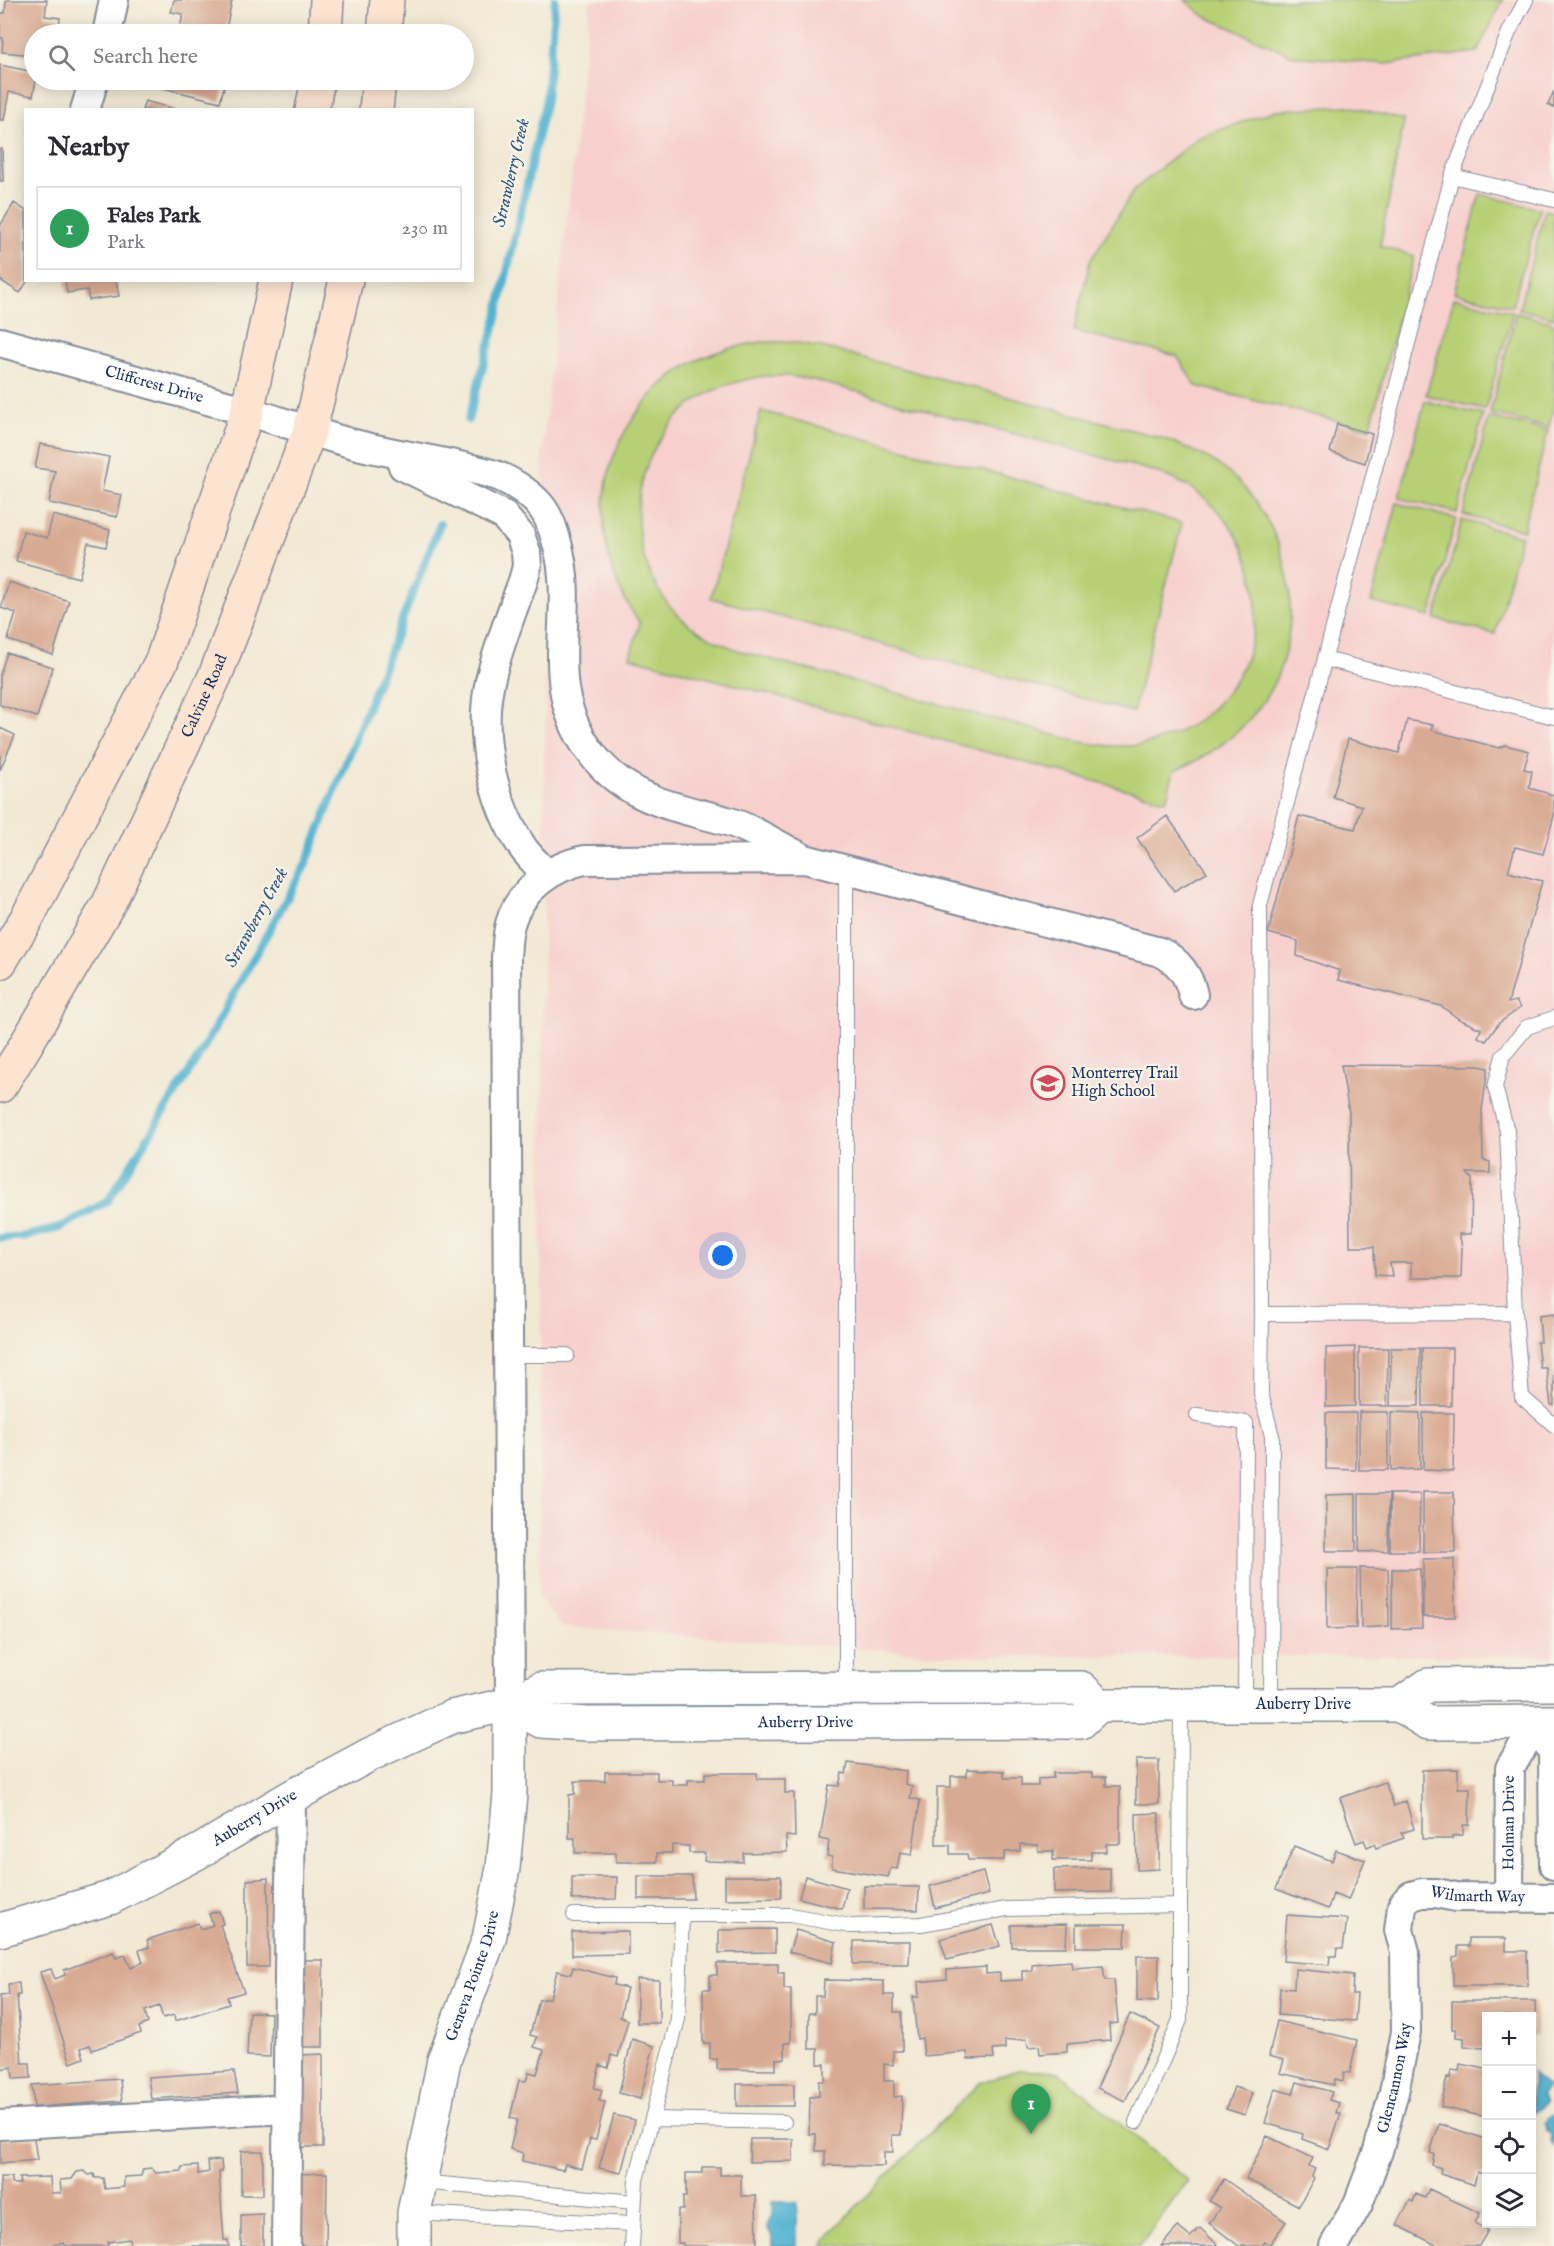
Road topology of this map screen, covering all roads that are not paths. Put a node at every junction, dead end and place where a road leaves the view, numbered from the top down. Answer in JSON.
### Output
{"nodes":[{"id":1,"x":114,"y":0,"type":"edge"},
{"id":2,"x":327,"y":0,"type":"edge"},
{"id":3,"x":387,"y":0,"type":"edge"},
{"id":4,"x":1526,"y":0,"type":"edge"},
{"id":5,"x":109,"y":24,"type":"edge"},
{"id":6,"x":326,"y":24,"type":"edge"},
{"id":7,"x":385,"y":24,"type":"edge"},
{"id":8,"x":91,"y":90,"type":"edge"},
{"id":9,"x":316,"y":90,"type":"edge"},
{"id":10,"x":378,"y":90,"type":"edge"},
{"id":11,"x":86,"y":108,"type":"edge"},
{"id":12,"x":312,"y":108,"type":"edge"},
{"id":13,"x":376,"y":108,"type":"edge"},
{"id":14,"x":1452,"y":176,"type":"junction"},
{"id":15,"x":1554,"y":200,"type":"edge"},
{"id":16,"x":276,"y":282,"type":"edge"},
{"id":17,"x":346,"y":282,"type":"edge"},
{"id":18,"x":0,"y":342,"type":"edge"},
{"id":19,"x":247,"y":412,"type":"junction"},
{"id":20,"x":310,"y":430,"type":"junction"},
{"id":21,"x":361,"y":445,"type":"junction"},
{"id":22,"x":1325,"y":658,"type":"junction"},
{"id":23,"x":1554,"y":717,"type":"edge"},
{"id":24,"x":805,"y":859,"type":"junction"},
{"id":25,"x":846,"y":870,"type":"junction"},
{"id":26,"x":548,"y":875,"type":"junction"},
{"id":27,"x":0,"y":962,"type":"edge"},
{"id":28,"x":1193,"y":995,"type":"dead end"},
{"id":29,"x":1554,"y":1018,"type":"edge"},
{"id":30,"x":0,"y":1086,"type":"edge"},
{"id":31,"x":1515,"y":1313,"type":"junction"},
{"id":32,"x":1262,"y":1314,"type":"junction"},
{"id":33,"x":509,"y":1355,"type":"junction"},
{"id":34,"x":567,"y":1355,"type":"dead end"},
{"id":35,"x":1197,"y":1415,"type":"dead end"},
{"id":36,"x":1554,"y":1425,"type":"edge"},
{"id":37,"x":1269,"y":1426,"type":"junction"},
{"id":38,"x":1246,"y":1430,"type":"junction"},
{"id":39,"x":1554,"y":1684,"type":"edge"},
{"id":40,"x":846,"y":1688,"type":"junction"},
{"id":41,"x":510,"y":1704,"type":"junction"},
{"id":42,"x":1258,"y":1704,"type":"junction"},
{"id":43,"x":1099,"y":1705,"type":"junction"},
{"id":44,"x":1181,"y":1705,"type":"junction"},
{"id":45,"x":1399,"y":1705,"type":"junction"},
{"id":46,"x":1546,"y":1722,"type":"edge"},
{"id":47,"x":291,"y":1797,"type":"junction"},
{"id":48,"x":1554,"y":1865,"type":"edge"},
{"id":49,"x":1509,"y":1898,"type":"junction"},
{"id":50,"x":1554,"y":1898,"type":"edge"},
{"id":51,"x":1405,"y":1902,"type":"joint"},
{"id":52,"x":1180,"y":1905,"type":"junction"},
{"id":53,"x":682,"y":1915,"type":"junction"},
{"id":54,"x":574,"y":1916,"type":"dead end"},
{"id":55,"x":0,"y":1930,"type":"edge"},
{"id":56,"x":287,"y":2109,"type":"junction"},
{"id":57,"x":653,"y":2119,"type":"junction"},
{"id":58,"x":784,"y":2122,"type":"dead end"},
{"id":59,"x":1136,"y":2122,"type":"dead end"},
{"id":60,"x":0,"y":2125,"type":"edge"},
{"id":61,"x":420,"y":2182,"type":"junction"},
{"id":62,"x":634,"y":2202,"type":"junction"},
{"id":63,"x":414,"y":2213,"type":"junction"},
{"id":64,"x":632,"y":2224,"type":"junction"},
{"id":65,"x":286,"y":2246,"type":"edge"},
{"id":66,"x":414,"y":2246,"type":"edge"},
{"id":67,"x":632,"y":2246,"type":"edge"},
{"id":68,"x":1334,"y":2246,"type":"edge"}],
"edges":[{"from":1,"to":5,"type":"street"},
{"from":2,"to":6,"type":"main road"},
{"from":3,"to":7,"type":"main road"},
{"from":4,"to":14,"type":"lane"},
{"from":8,"to":11,"type":"street"},
{"from":9,"to":12,"type":"main road"},
{"from":10,"to":13,"type":"main road"},
{"from":14,"to":15,"type":"lane"},
{"from":14,"to":22,"type":"lane"},
{"from":16,"to":19,"type":"main road"},
{"from":17,"to":20,"type":"main road","name":"Calvine Road"},
{"from":18,"to":19,"type":"street","name":"Cliffcrest Drive"},
{"from":19,"to":20,"type":"street","name":"Cliffcrest Drive"},
{"from":19,"to":27,"type":"main road"},
{"from":20,"to":21,"type":"street","name":"Cliffcrest Drive"},
{"from":20,"to":30,"type":"main road","name":"Calvine Road"},
{"from":21,"to":24,"type":"street"},
{"from":21,"to":26,"type":"street"},
{"from":22,"to":23,"type":"lane"},
{"from":22,"to":32,"type":"lane"},
{"from":24,"to":25,"type":"street"},
{"from":24,"to":26,"type":"street"},
{"from":25,"to":28,"type":"street"},
{"from":25,"to":40,"type":"lane"},
{"from":26,"to":33,"type":"street"},
{"from":29,"to":31,"type":"lane"},
{"from":31,"to":32,"type":"lane"},
{"from":31,"to":36,"type":"lane"},
{"from":32,"to":37,"type":"lane"},
{"from":33,"to":34,"type":"lane"},
{"from":33,"to":41,"type":"street"},
{"from":35,"to":38,"type":"lane"},
{"from":37,"to":38,"type":"lane"},
{"from":37,"to":42,"type":"lane"},
{"from":38,"to":42,"type":"lane"},
{"from":39,"to":45,"type":"street"},
{"from":40,"to":41,"type":"street","name":"Auberry Drive"},
{"from":40,"to":43,"type":"street","name":"Auberry Drive"},
{"from":41,"to":43,"type":"street","name":"Auberry Drive"},
{"from":41,"to":47,"type":"street","name":"Auberry Drive"},
{"from":41,"to":61,"type":"street","name":"Geneva Pointe Drive"},
{"from":42,"to":44,"type":"street","name":"Auberry Drive"},
{"from":42,"to":45,"type":"street","name":"Auberry Drive"},
{"from":43,"to":44,"type":"street","name":"Auberry Drive"},
{"from":44,"to":52,"type":"lane"},
{"from":45,"to":46,"type":"street"},
{"from":46,"to":48,"type":"street"},
{"from":46,"to":49,"type":"street","name":"Holman Drive"},
{"from":47,"to":55,"type":"street","name":"Auberry Drive"},
{"from":47,"to":56,"type":"street"},
{"from":49,"to":50,"type":"street","name":"Wilmarth Way"},
{"from":49,"to":51,"type":"street","name":"Wilmarth Way"},
{"from":51,"to":68,"type":"street","name":"Glencannon Way"},
{"from":52,"to":53,"type":"lane"},
{"from":52,"to":59,"type":"lane"},
{"from":53,"to":54,"type":"lane"},
{"from":53,"to":57,"type":"lane"},
{"from":56,"to":60,"type":"street"},
{"from":56,"to":65,"type":"street"},
{"from":57,"to":58,"type":"lane"},
{"from":57,"to":62,"type":"lane"},
{"from":61,"to":62,"type":"lane"},
{"from":61,"to":63,"type":"street","name":"Geneva Pointe Drive"},
{"from":62,"to":64,"type":"lane"},
{"from":63,"to":64,"type":"lane"},
{"from":63,"to":66,"type":"street","name":"Geneva Pointe Drive"},
{"from":64,"to":67,"type":"lane"}]}
